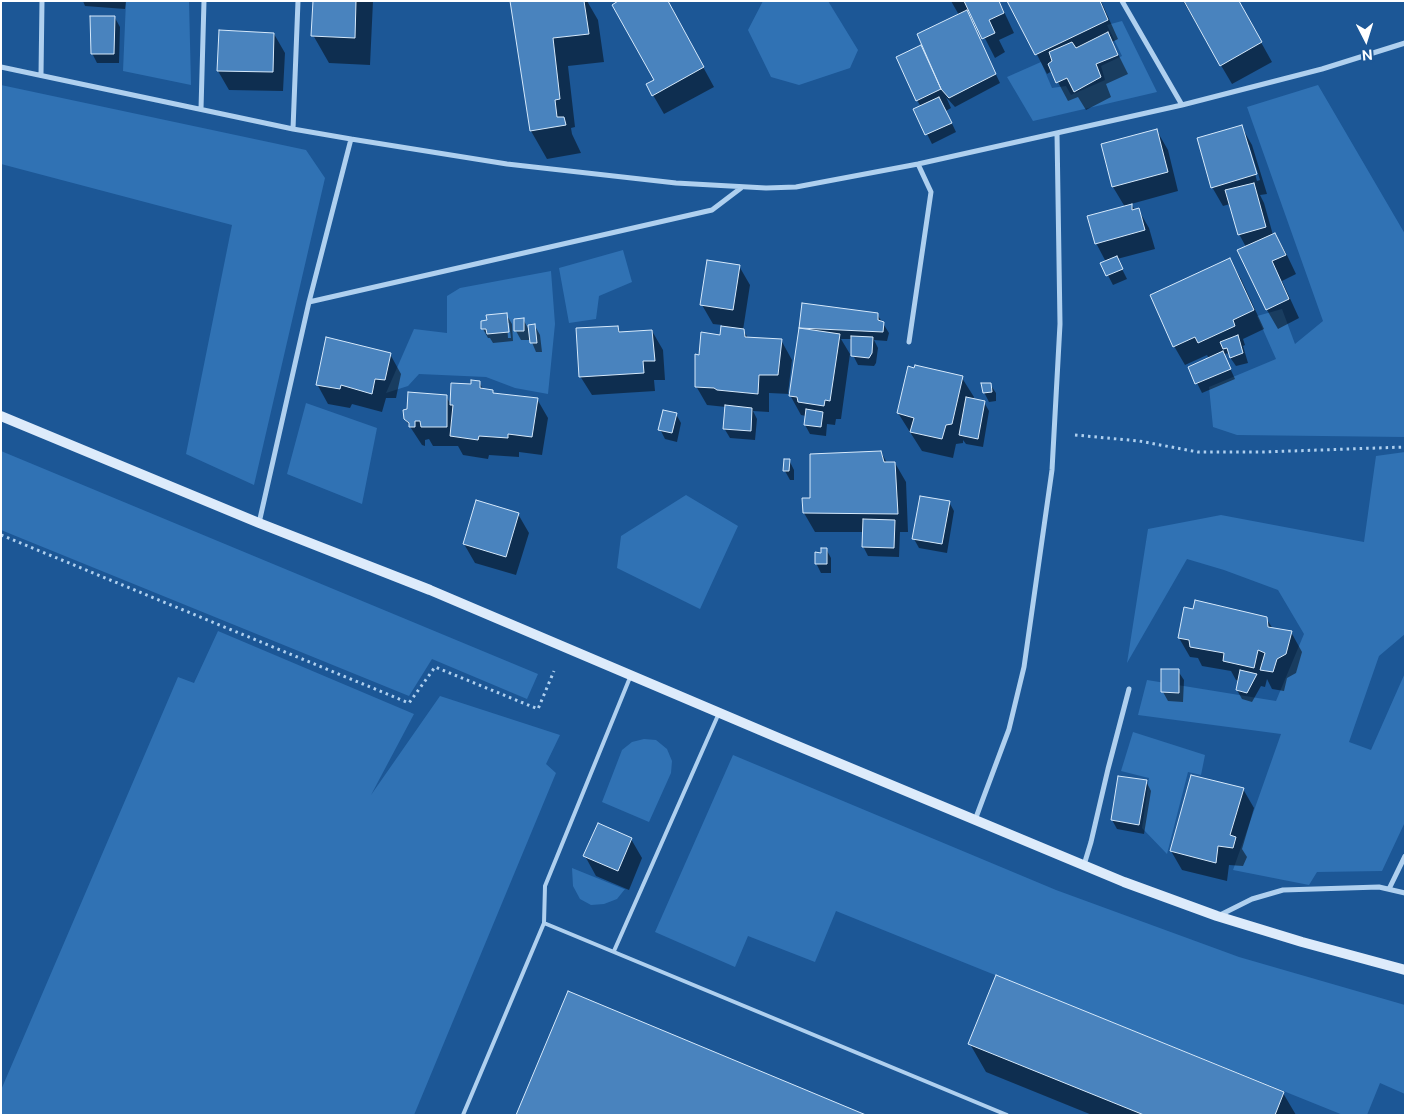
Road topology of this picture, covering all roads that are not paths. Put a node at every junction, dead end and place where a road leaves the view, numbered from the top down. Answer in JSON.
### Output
{"nodes":[{"id":1,"x":42,"y":1,"type":"edge"},
{"id":2,"x":204,"y":1,"type":"edge"},
{"id":3,"x":298,"y":1,"type":"edge"},
{"id":4,"x":1122,"y":1,"type":"edge"},
{"id":5,"x":1405,"y":43,"type":"edge"},
{"id":6,"x":1,"y":67,"type":"edge"},
{"id":7,"x":41,"y":75,"type":"junction"},
{"id":8,"x":1182,"y":105,"type":"junction"},
{"id":9,"x":201,"y":109,"type":"junction"},
{"id":10,"x":293,"y":129,"type":"junction"},
{"id":11,"x":1057,"y":133,"type":"junction"},
{"id":12,"x":351,"y":139,"type":"junction"},
{"id":13,"x":918,"y":164,"type":"junction"},
{"id":14,"x":741,"y":188,"type":"junction"},
{"id":15,"x":309,"y":302,"type":"junction"},
{"id":16,"x":909,"y":342,"type":"dead end"},
{"id":17,"x":1,"y":416,"type":"edge"},
{"id":18,"x":259,"y":523,"type":"junction"},
{"id":19,"x":631,"y":675,"type":"junction"},
{"id":20,"x":1129,"y":689,"type":"dead end"},
{"id":21,"x":719,"y":713,"type":"junction"},
{"id":22,"x":974,"y":820,"type":"junction"},
{"id":23,"x":1405,"y":856,"type":"edge"},
{"id":24,"x":1084,"y":865,"type":"junction"},
{"id":25,"x":1389,"y":889,"type":"junction"},
{"id":26,"x":1405,"y":892,"type":"edge"},
{"id":27,"x":1217,"y":916,"type":"junction"},
{"id":28,"x":544,"y":923,"type":"junction"},
{"id":29,"x":614,"y":951,"type":"junction"},
{"id":30,"x":1405,"y":970,"type":"edge"},
{"id":31,"x":463,"y":1115,"type":"edge"},
{"id":32,"x":1007,"y":1115,"type":"edge"}],
"edges":[{"from":1,"to":7,"type":"street"},
{"from":2,"to":9,"type":"street"},
{"from":3,"to":10,"type":"street"},
{"from":4,"to":8,"type":"street"},
{"from":5,"to":8,"type":"street"},
{"from":6,"to":7,"type":"street"},
{"from":7,"to":9,"type":"street"},
{"from":8,"to":11,"type":"street"},
{"from":9,"to":10,"type":"street"},
{"from":10,"to":12,"type":"street"},
{"from":11,"to":13,"type":"street"},
{"from":11,"to":22,"type":"street"},
{"from":12,"to":14,"type":"street"},
{"from":12,"to":15,"type":"street"},
{"from":13,"to":14,"type":"street"},
{"from":13,"to":16,"type":"street"},
{"from":14,"to":15,"type":"street"},
{"from":15,"to":18,"type":"street"},
{"from":17,"to":18,"type":"street"},
{"from":18,"to":19,"type":"street"},
{"from":19,"to":21,"type":"street"},
{"from":19,"to":28,"type":"lane"},
{"from":20,"to":24,"type":"street"},
{"from":21,"to":22,"type":"street"},
{"from":21,"to":29,"type":"lane"},
{"from":22,"to":24,"type":"street"},
{"from":23,"to":25,"type":"street"},
{"from":24,"to":27,"type":"street"},
{"from":25,"to":26,"type":"street"},
{"from":25,"to":27,"type":"street"},
{"from":27,"to":30,"type":"street"},
{"from":28,"to":29,"type":"lane"},
{"from":28,"to":31,"type":"lane"},
{"from":29,"to":32,"type":"lane"}]}
